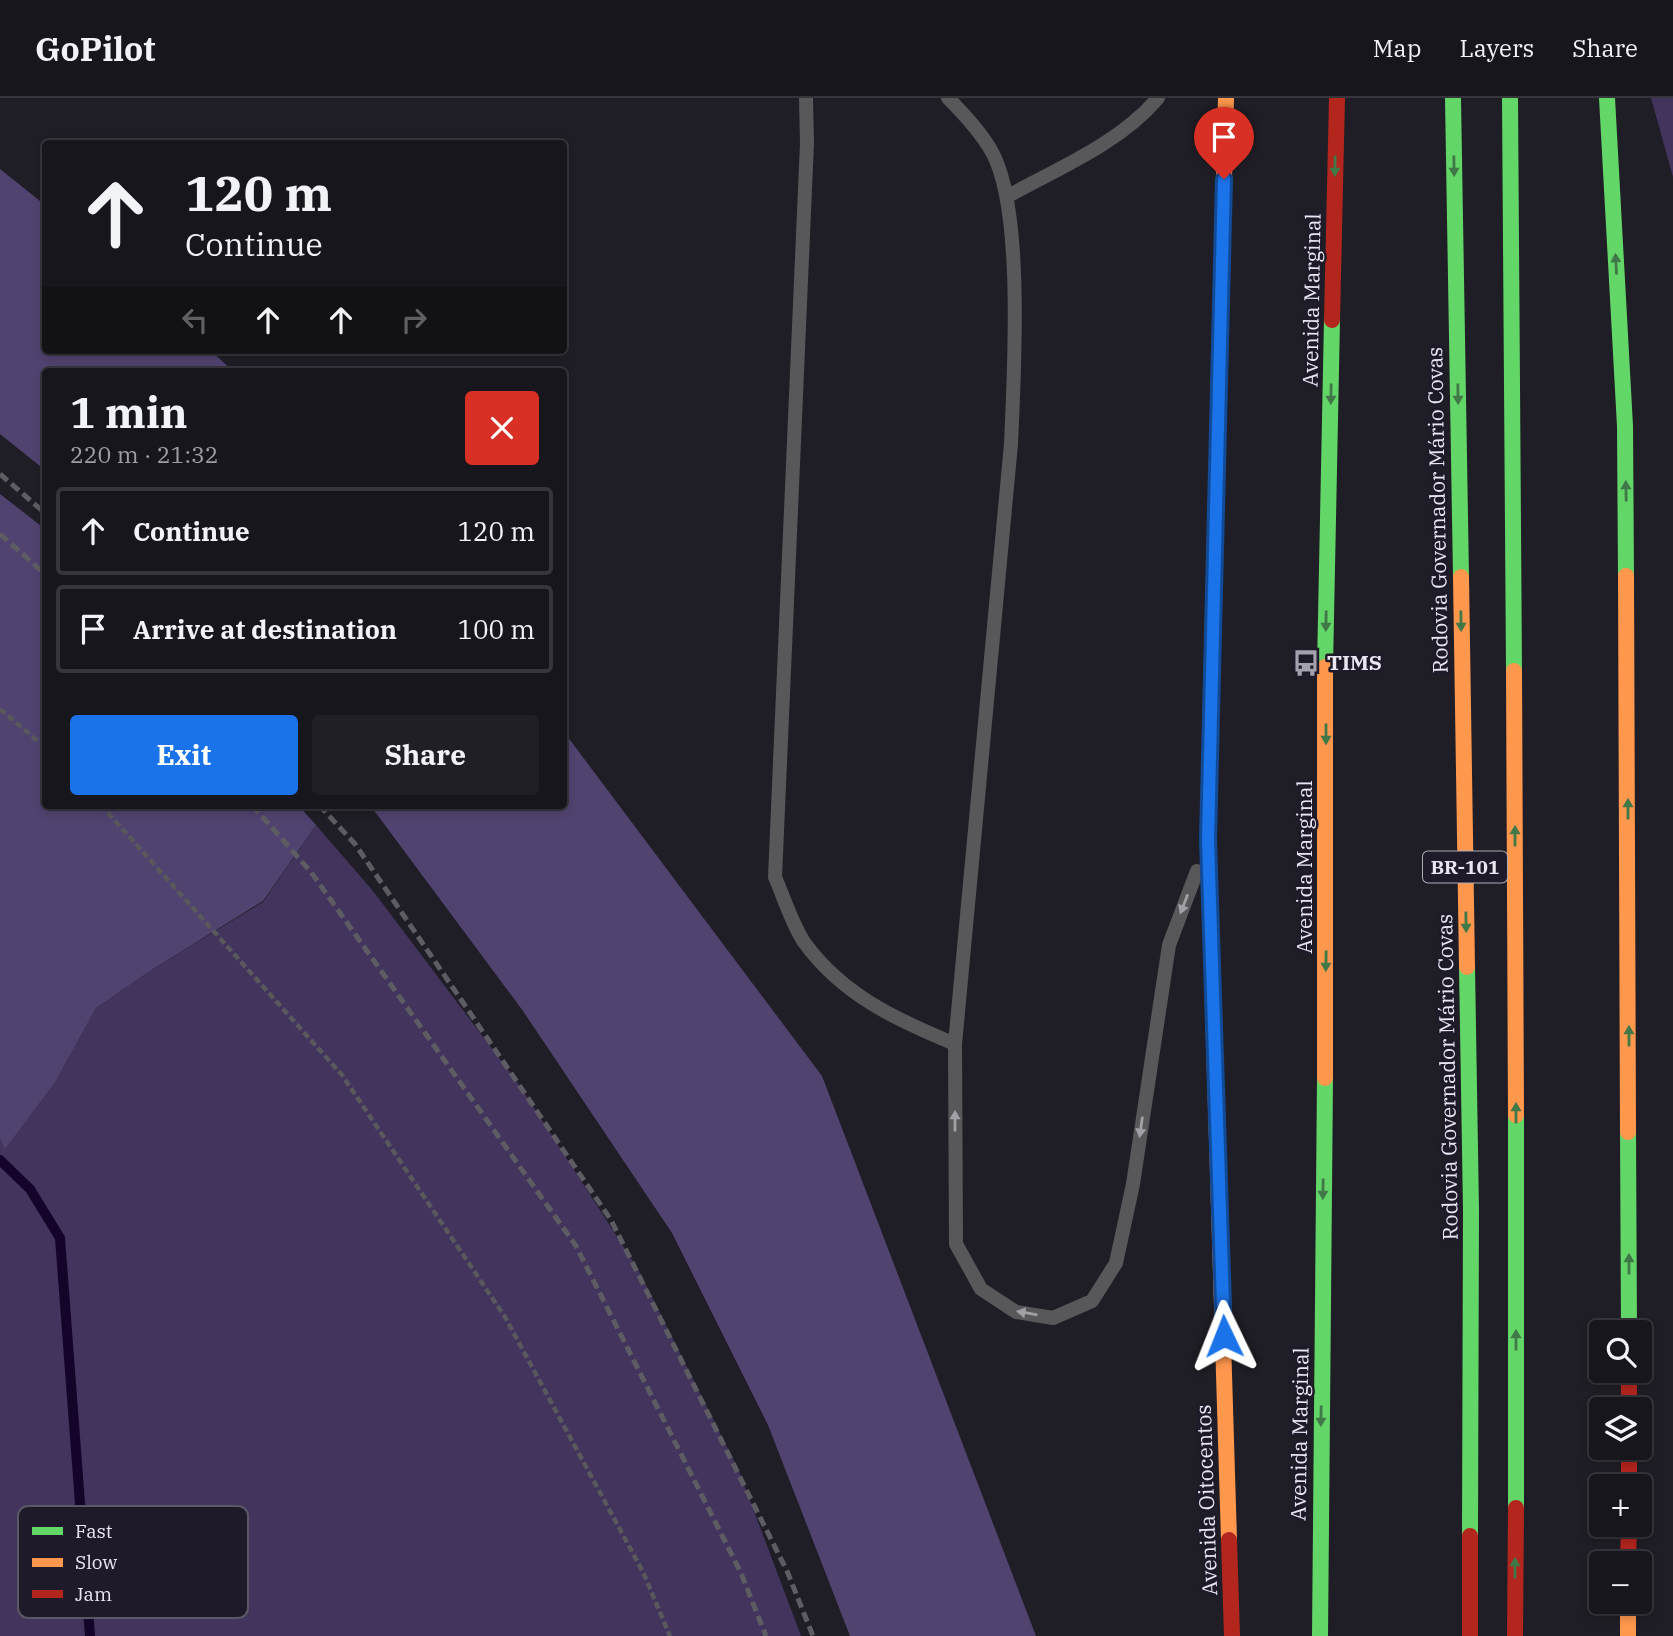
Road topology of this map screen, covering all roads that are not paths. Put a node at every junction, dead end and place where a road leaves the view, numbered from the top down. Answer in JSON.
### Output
{"nodes":[{"id":1,"x":806,"y":98,"type":"edge"},
{"id":2,"x":948,"y":98,"type":"edge"},
{"id":3,"x":1158,"y":98,"type":"edge"},
{"id":4,"x":1226,"y":98,"type":"edge"},
{"id":5,"x":1336,"y":98,"type":"edge"},
{"id":6,"x":1453,"y":98,"type":"edge"},
{"id":7,"x":1510,"y":98,"type":"edge"},
{"id":8,"x":1607,"y":98,"type":"edge"},
{"id":9,"x":1008,"y":196,"type":"junction"},
{"id":10,"x":1208,"y":840,"type":"junction"},
{"id":11,"x":955,"y":1044,"type":"junction"},
{"id":12,"x":1629,"y":1320,"type":"edge"},
{"id":13,"x":1628,"y":1614,"type":"edge"},
{"id":14,"x":1232,"y":1636,"type":"edge"},
{"id":15,"x":1320,"y":1636,"type":"edge"},
{"id":16,"x":1470,"y":1636,"type":"edge"},
{"id":17,"x":1515,"y":1636,"type":"edge"},
{"id":18,"x":1628,"y":1636,"type":"edge"}],
"edges":[{"from":1,"to":11,"type":"lane"},
{"from":2,"to":9,"type":"lane"},
{"from":3,"to":9,"type":"lane"},
{"from":4,"to":10,"type":"street","name":"Avenida Oitocentos"},
{"from":5,"to":15,"type":"street","name":"Avenida Marginal","one_way":true},
{"from":6,"to":16,"type":"street","name":"Rodovia Governador Mário Covas","number":"BR-101","one_way":true},
{"from":17,"to":7,"type":"street","number":"BR-101","one_way":true},
{"from":12,"to":8,"type":"street","one_way":true},
{"from":9,"to":11,"type":"lane"},
{"from":10,"to":11,"type":"lane","one_way":true},
{"from":10,"to":14,"type":"street","name":"Avenida Oitocentos"},
{"from":13,"to":18,"type":"street"}]}
